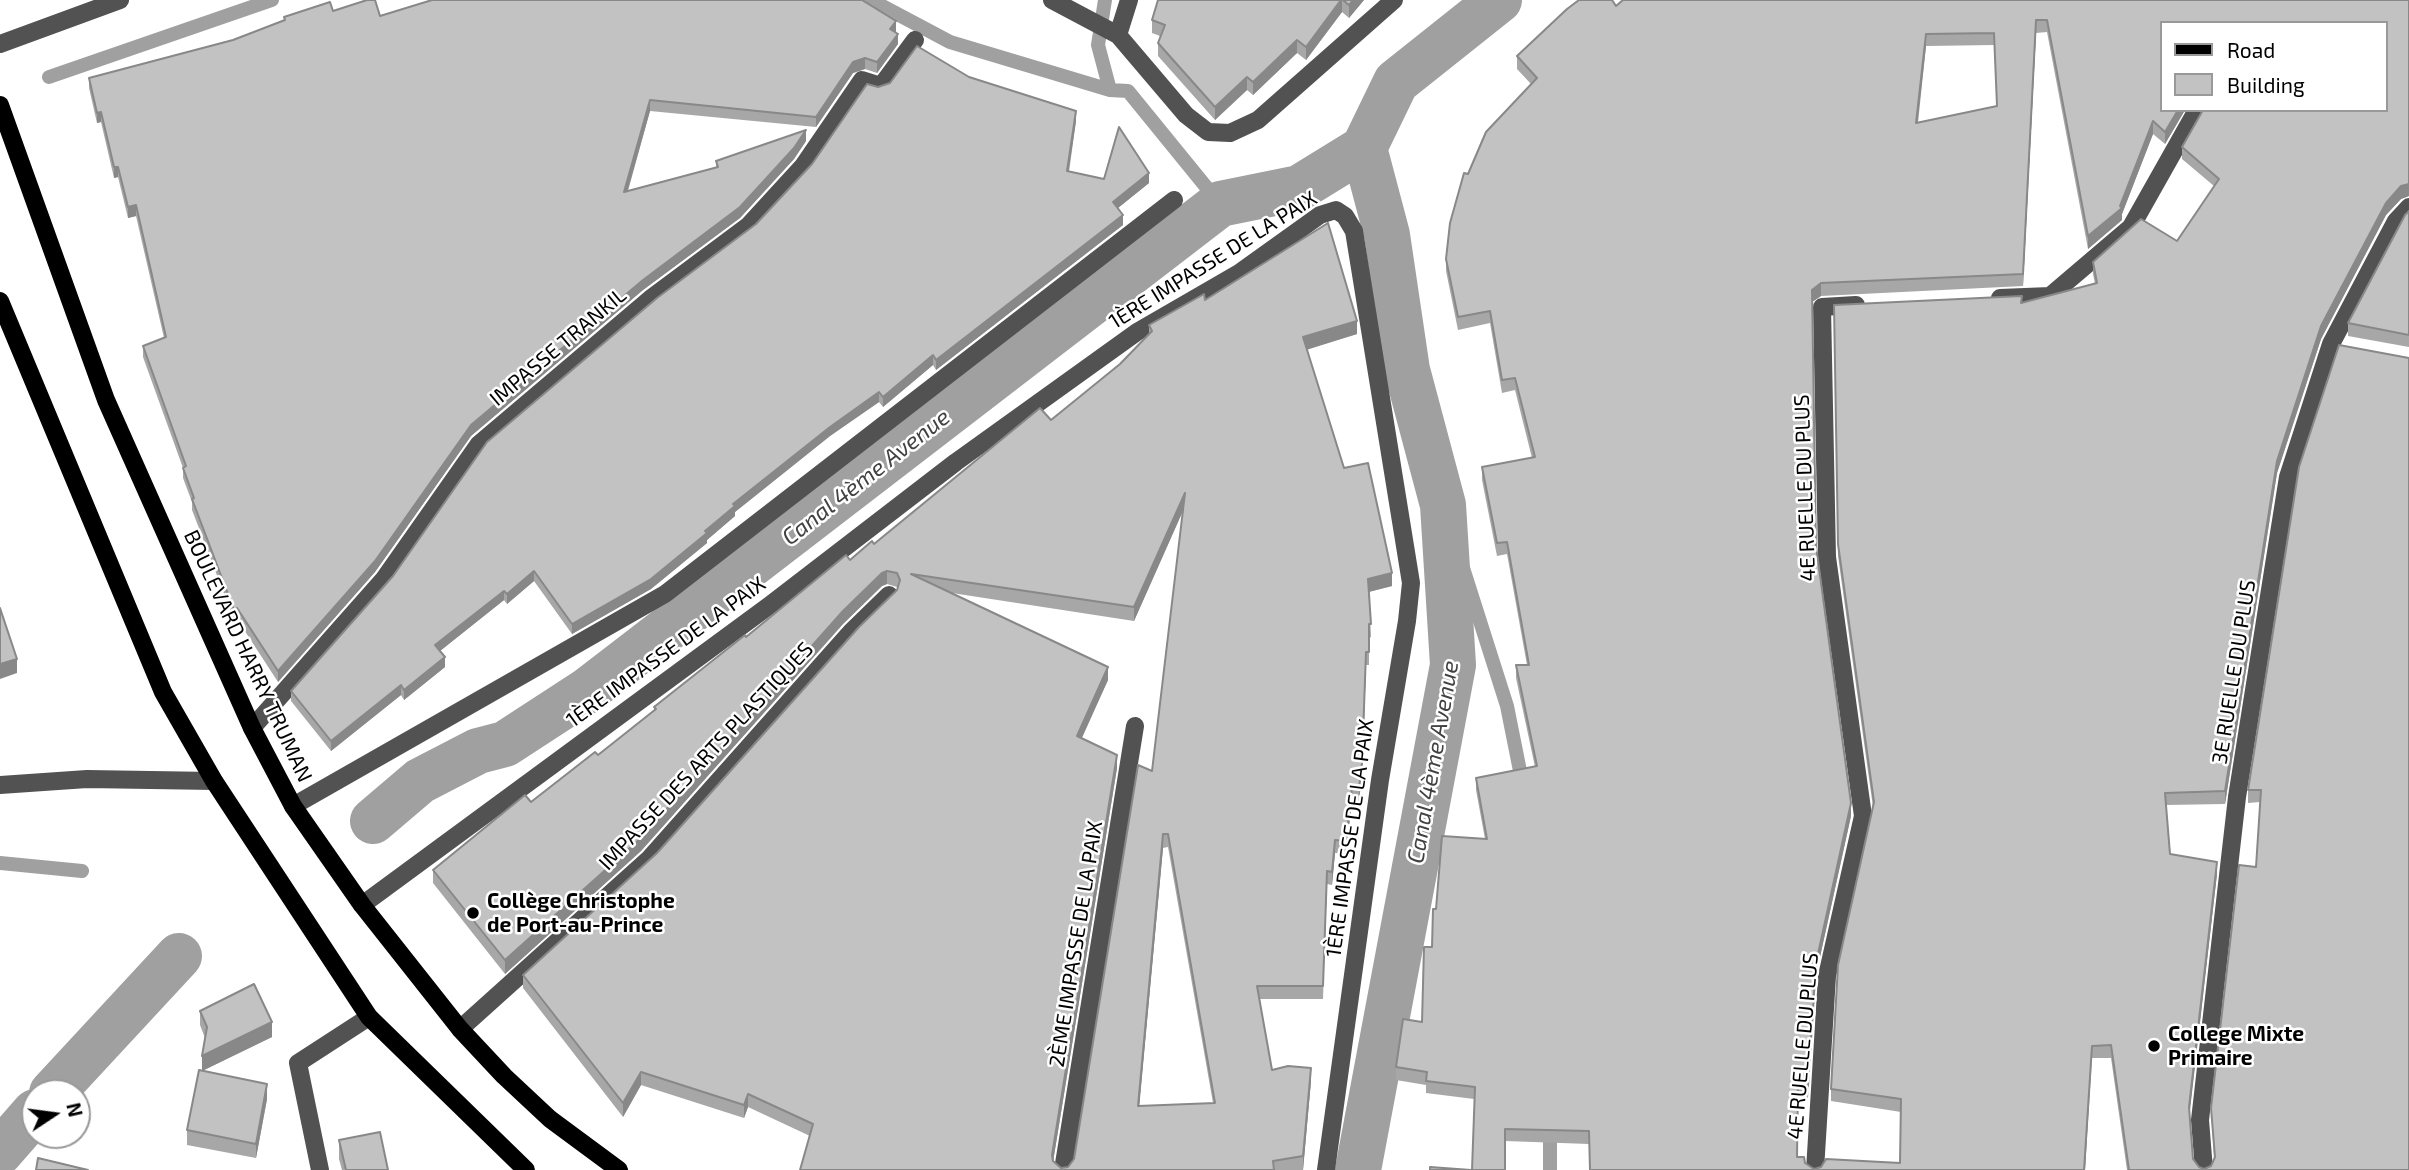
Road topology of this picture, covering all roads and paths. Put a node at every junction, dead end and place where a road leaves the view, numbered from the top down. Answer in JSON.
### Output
{"nodes":[{"id":1,"x":120,"y":0,"type":"edge"},
{"id":2,"x":1052,"y":0,"type":"edge"},
{"id":3,"x":1129,"y":0,"type":"edge"},
{"id":4,"x":1394,"y":0,"type":"edge"},
{"id":5,"x":1118,"y":35,"type":"junction"},
{"id":6,"x":915,"y":40,"type":"dead end"},
{"id":7,"x":0,"y":44,"type":"edge"},
{"id":8,"x":0,"y":105,"type":"edge"},
{"id":9,"x":2196,"y":112,"type":"edge"},
{"id":10,"x":1174,"y":200,"type":"dead end"},
{"id":11,"x":2409,"y":207,"type":"edge"},
{"id":12,"x":1983,"y":299,"type":"edge"},
{"id":13,"x":0,"y":301,"type":"edge"},
{"id":14,"x":1876,"y":304,"type":"edge"},
{"id":15,"x":888,"y":595,"type":"edge"},
{"id":16,"x":1135,"y":726,"type":"dead end"},
{"id":17,"x":252,"y":728,"type":"junction"},
{"id":18,"x":214,"y":781,"type":"junction"},
{"id":19,"x":0,"y":785,"type":"edge"},
{"id":20,"x":293,"y":806,"type":"junction"},
{"id":21,"x":362,"y":905,"type":"junction"},
{"id":22,"x":369,"y":1017,"type":"junction"},
{"id":23,"x":460,"y":1029,"type":"junction"},
{"id":24,"x":320,"y":1170,"type":"edge"},
{"id":25,"x":526,"y":1170,"type":"edge"},
{"id":26,"x":619,"y":1170,"type":"edge"},
{"id":27,"x":1063,"y":1170,"type":"edge"},
{"id":28,"x":1326,"y":1170,"type":"edge"},
{"id":29,"x":1815,"y":1170,"type":"edge"},
{"id":30,"x":2204,"y":1170,"type":"edge"}],
"edges":[{"from":1,"to":7,"type":"street"},
{"from":2,"to":5,"type":"street"},
{"from":3,"to":5,"type":"street"},
{"from":4,"to":5,"type":"street"},
{"from":6,"to":17,"type":"street","name":"IMPASSE TRANKIL"},
{"from":8,"to":17,"type":"main road","name":"BOULEVARD HARRY TRUMAN"},
{"from":9,"to":12,"type":"street"},
{"from":10,"to":20,"type":"street"},
{"from":11,"to":30,"type":"street","name":"3E RUELLE DU PLUS"},
{"from":13,"to":18,"type":"main road"},
{"from":14,"to":29,"type":"street","name":"4E RUELLE DU PLUS"},
{"from":15,"to":23,"type":"street","name":"IMPASSE DES ARTS PLASTIQUES"},
{"from":16,"to":27,"type":"street","name":"2ÈME IMPASSE DE LA PAIX"},
{"from":17,"to":20,"type":"main road","name":"BOULEVARD HARRY TRUMAN"},
{"from":18,"to":19,"type":"street"},
{"from":18,"to":22,"type":"main road"},
{"from":20,"to":21,"type":"main road","name":"BOULEVARD HARRY TRUMAN"},
{"from":21,"to":23,"type":"main road","name":"BOULEVARD HARRY TRUMAN"},
{"from":21,"to":28,"type":"street","name":"1ÈRE IMPASSE DE LA PAIX"},
{"from":22,"to":24,"type":"street"},
{"from":22,"to":25,"type":"main road"},
{"from":23,"to":26,"type":"main road","name":"BOULEVARD HARRY TRUMAN"}]}
